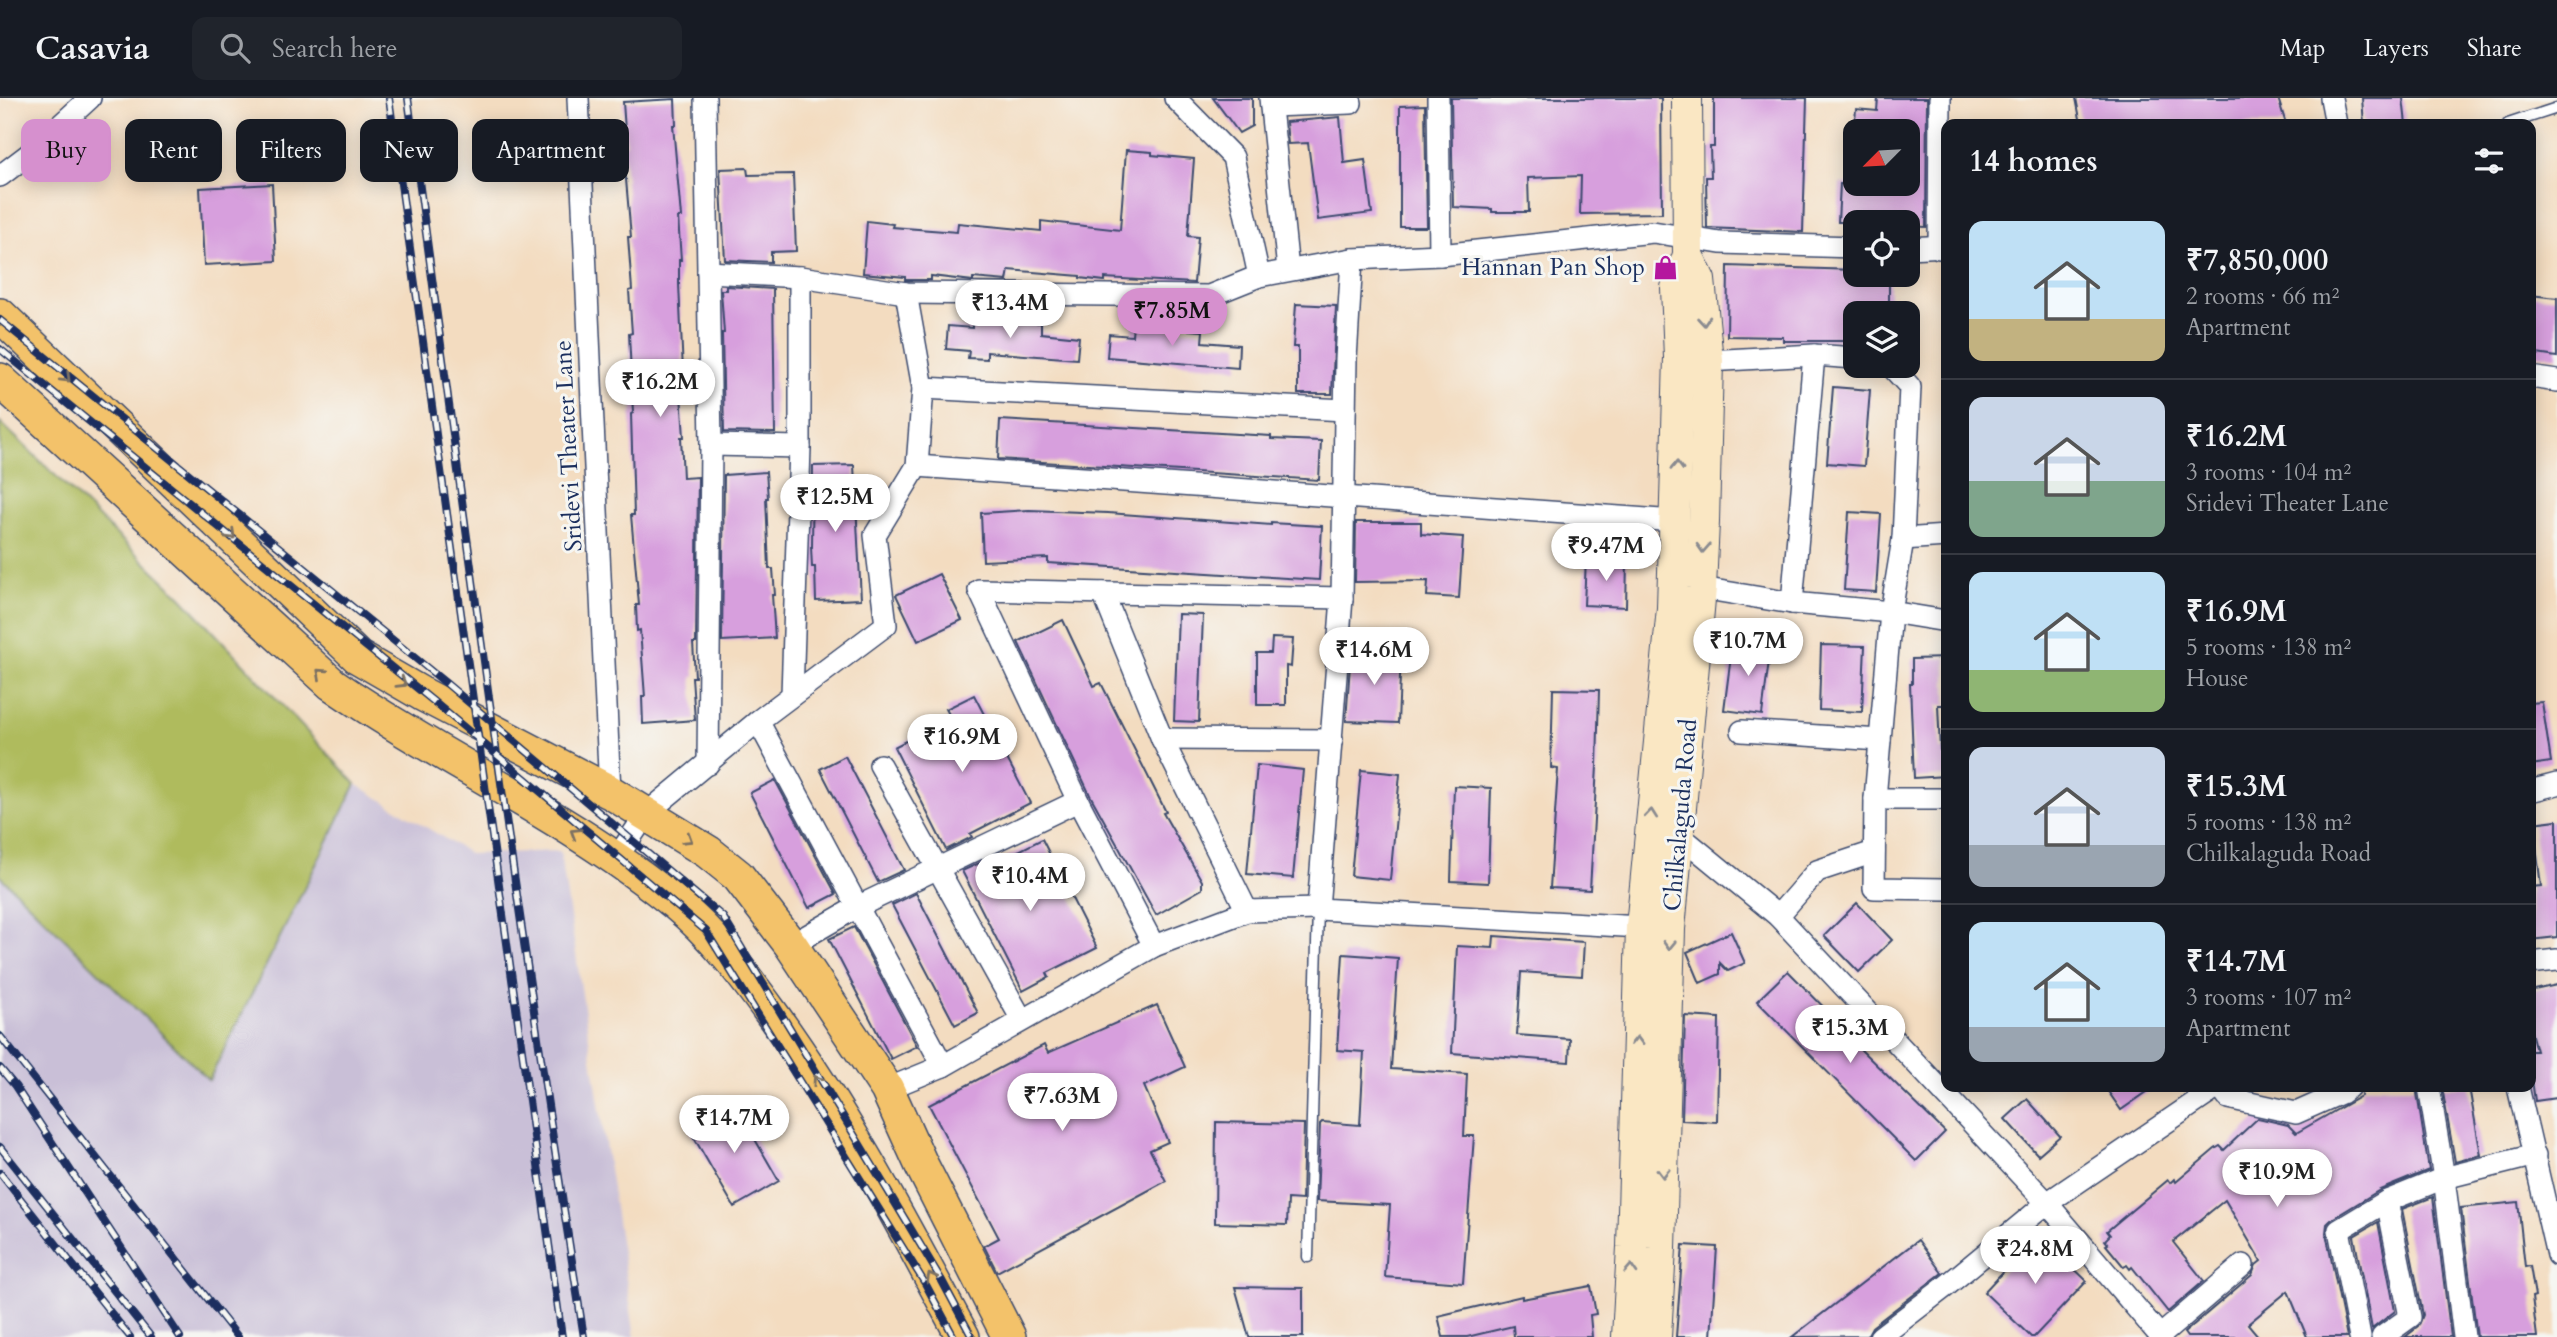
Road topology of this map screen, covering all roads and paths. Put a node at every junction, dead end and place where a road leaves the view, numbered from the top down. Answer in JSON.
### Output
{"nodes":[{"id":1,"x":90,"y":98,"type":"edge"},
{"id":2,"x":578,"y":98,"type":"edge"},
{"id":3,"x":705,"y":98,"type":"edge"},
{"id":4,"x":1175,"y":98,"type":"edge"},
{"id":5,"x":1438,"y":98,"type":"edge"},
{"id":6,"x":1687,"y":98,"type":"edge"},
{"id":7,"x":1940,"y":98,"type":"edge"},
{"id":8,"x":2332,"y":98,"type":"edge"},
{"id":9,"x":1270,"y":102,"type":"edge"},
{"id":10,"x":1351,"y":103,"type":"dead end"},
{"id":11,"x":2557,"y":108,"type":"edge"},
{"id":12,"x":2335,"y":119,"type":"edge"},
{"id":13,"x":2523,"y":119,"type":"edge"},
{"id":14,"x":1941,"y":148,"type":"edge"},
{"id":15,"x":0,"y":176,"type":"edge"},
{"id":16,"x":1688,"y":246,"type":"junction"},
{"id":17,"x":1843,"y":247,"type":"edge"},
{"id":18,"x":1941,"y":247,"type":"edge"},
{"id":19,"x":1920,"y":248,"type":"edge"},
{"id":20,"x":1440,"y":255,"type":"junction"},
{"id":21,"x":1352,"y":259,"type":"junction"},
{"id":22,"x":1288,"y":270,"type":"junction"},
{"id":23,"x":708,"y":272,"type":"junction"},
{"id":24,"x":1259,"y":276,"type":"junction"},
{"id":25,"x":800,"y":277,"type":"junction"},
{"id":26,"x":906,"y":293,"type":"junction"},
{"id":27,"x":0,"y":315,"type":"edge"},
{"id":28,"x":1814,"y":355,"type":"junction"},
{"id":29,"x":1843,"y":357,"type":"edge"},
{"id":30,"x":1708,"y":361,"type":"junction"},
{"id":31,"x":1902,"y":378,"type":"edge"},
{"id":32,"x":2536,"y":378,"type":"edge"},
{"id":33,"x":0,"y":380,"type":"edge"},
{"id":34,"x":2557,"y":381,"type":"edge"},
{"id":35,"x":923,"y":388,"type":"junction"},
{"id":36,"x":1345,"y":410,"type":"junction"},
{"id":37,"x":711,"y":445,"type":"junction"},
{"id":38,"x":800,"y":447,"type":"junction"},
{"id":39,"x":917,"y":466,"type":"junction"},
{"id":40,"x":1343,"y":497,"type":"junction"},
{"id":41,"x":1675,"y":521,"type":"junction"},
{"id":42,"x":1941,"y":536,"type":"edge"},
{"id":43,"x":1903,"y":539,"type":"junction"},
{"id":44,"x":1701,"y":588,"type":"junction"},
{"id":45,"x":1103,"y":593,"type":"junction"},
{"id":46,"x":1342,"y":598,"type":"junction"},
{"id":47,"x":1792,"y":603,"type":"junction"},
{"id":48,"x":1891,"y":612,"type":"junction"},
{"id":49,"x":1941,"y":620,"type":"edge"},
{"id":50,"x":792,"y":695,"type":"junction"},
{"id":51,"x":758,"y":720,"type":"junction"},
{"id":52,"x":1742,"y":731,"type":"dead end"},
{"id":53,"x":1162,"y":739,"type":"junction"},
{"id":54,"x":1332,"y":740,"type":"junction"},
{"id":55,"x":1880,"y":740,"type":"junction"},
{"id":56,"x":708,"y":764,"type":"junction"},
{"id":57,"x":880,"y":765,"type":"dead end"},
{"id":58,"x":2557,"y":784,"type":"edge"},
{"id":59,"x":2536,"y":789,"type":"edge"},
{"id":60,"x":610,"y":792,"type":"junction"},
{"id":61,"x":1875,"y":799,"type":"junction"},
{"id":62,"x":1941,"y":799,"type":"edge"},
{"id":63,"x":1078,"y":802,"type":"junction"},
{"id":64,"x":647,"y":813,"type":"junction"},
{"id":65,"x":1678,"y":834,"type":"junction"},
{"id":66,"x":1874,"y":852,"type":"junction"},
{"id":67,"x":616,"y":859,"type":"junction"},
{"id":68,"x":937,"y":869,"type":"junction"},
{"id":69,"x":1941,"y":889,"type":"edge"},
{"id":70,"x":857,"y":906,"type":"junction"},
{"id":71,"x":1318,"y":909,"type":"junction"},
{"id":72,"x":1247,"y":911,"type":"junction"},
{"id":73,"x":1778,"y":916,"type":"junction"},
{"id":74,"x":1641,"y":927,"type":"junction"},
{"id":75,"x":791,"y":945,"type":"junction"},
{"id":76,"x":1154,"y":946,"type":"junction"},
{"id":77,"x":2557,"y":960,"type":"edge"},
{"id":78,"x":2536,"y":962,"type":"edge"},
{"id":79,"x":1022,"y":1020,"type":"junction"},
{"id":80,"x":943,"y":1066,"type":"junction"},
{"id":81,"x":887,"y":1089,"type":"junction"},
{"id":82,"x":1941,"y":1090,"type":"edge"},
{"id":83,"x":1943,"y":1092,"type":"edge"},
{"id":84,"x":2212,"y":1092,"type":"edge"},
{"id":85,"x":2223,"y":1092,"type":"edge"},
{"id":86,"x":2342,"y":1092,"type":"edge"},
{"id":87,"x":2430,"y":1092,"type":"edge"},
{"id":88,"x":2519,"y":1092,"type":"edge"},
{"id":89,"x":2535,"y":1155,"type":"junction"},
{"id":90,"x":2444,"y":1178,"type":"junction"},
{"id":91,"x":2387,"y":1201,"type":"junction"},
{"id":92,"x":2047,"y":1203,"type":"junction"},
{"id":93,"x":2557,"y":1255,"type":"edge"},
{"id":94,"x":1308,"y":1257,"type":"dead end"},
{"id":95,"x":2243,"y":1265,"type":"dead end"},
{"id":96,"x":963,"y":1337,"type":"edge"},
{"id":97,"x":1009,"y":1337,"type":"edge"},
{"id":98,"x":1627,"y":1337,"type":"edge"},
{"id":99,"x":1656,"y":1337,"type":"edge"},
{"id":100,"x":1880,"y":1337,"type":"edge"},
{"id":101,"x":2161,"y":1337,"type":"edge"},
{"id":102,"x":2360,"y":1337,"type":"edge"},
{"id":103,"x":2382,"y":1337,"type":"edge"},
{"id":104,"x":2463,"y":1337,"type":"edge"}],
"edges":[{"from":1,"to":15,"type":"street"},
{"from":2,"to":60,"type":"street","name":"Sridevi Theater Lane"},
{"from":3,"to":23,"type":"street"},
{"from":4,"to":24,"type":"street"},
{"from":5,"to":20,"type":"street"},
{"from":6,"to":16,"type":"main road","name":"Chilkalaguda Road"},
{"from":7,"to":14,"type":"street"},
{"from":8,"to":12,"type":"street"},
{"from":9,"to":10,"type":"street"},
{"from":9,"to":22,"type":"street"},
{"from":11,"to":13,"type":"lane"},
{"from":16,"to":17,"type":"street"},
{"from":16,"to":20,"type":"street"},
{"from":16,"to":30,"type":"main road","name":"Chilkalaguda Road","one_way":true},
{"from":41,"to":16,"type":"main road","name":"Chilkalaguda Road","one_way":true},
{"from":18,"to":19,"type":"street"},
{"from":20,"to":21,"type":"street"},
{"from":21,"to":22,"type":"street"},
{"from":21,"to":36,"type":"street"},
{"from":22,"to":24,"type":"street"},
{"from":23,"to":25,"type":"street"},
{"from":23,"to":37,"type":"street"},
{"from":24,"to":26,"type":"street"},
{"from":25,"to":26,"type":"street"},
{"from":25,"to":38,"type":"street"},
{"from":26,"to":35,"type":"street"},
{"from":27,"to":60,"type":"main road","one_way":true},
{"from":28,"to":29,"type":"street"},
{"from":28,"to":30,"type":"street"},
{"from":28,"to":47,"type":"street"},
{"from":30,"to":44,"type":"main road","name":"Chilkalaguda Road","one_way":true},
{"from":31,"to":43,"type":"street"},
{"from":32,"to":34,"type":"street"},
{"from":67,"to":33,"type":"main road","one_way":true},
{"from":35,"to":36,"type":"street"},
{"from":35,"to":39,"type":"street"},
{"from":36,"to":40,"type":"street"},
{"from":37,"to":38,"type":"street"},
{"from":37,"to":56,"type":"street"},
{"from":38,"to":50,"type":"street"},
{"from":39,"to":40,"type":"street"},
{"from":39,"to":50,"type":"street"},
{"from":40,"to":41,"type":"street"},
{"from":40,"to":46,"type":"street"},
{"from":74,"to":41,"type":"main road","name":"Chilkalaguda Road","one_way":true},
{"from":42,"to":43,"type":"street"},
{"from":43,"to":48,"type":"street"},
{"from":44,"to":47,"type":"street"},
{"from":44,"to":65,"type":"main road","name":"Chilkalaguda Road"},
{"from":45,"to":46,"type":"street"},
{"from":45,"to":53,"type":"street"},
{"from":45,"to":63,"type":"street"},
{"from":46,"to":54,"type":"street"},
{"from":47,"to":48,"type":"street"},
{"from":48,"to":49,"type":"street"},
{"from":48,"to":55,"type":"street"},
{"from":50,"to":51,"type":"street"},
{"from":51,"to":56,"type":"street"},
{"from":51,"to":70,"type":"street"},
{"from":52,"to":55,"type":"street"},
{"from":53,"to":54,"type":"street"},
{"from":53,"to":72,"type":"street"},
{"from":54,"to":71,"type":"street"},
{"from":55,"to":61,"type":"street"},
{"from":56,"to":64,"type":"street"},
{"from":57,"to":68,"type":"street"},
{"from":58,"to":59,"type":"street"},
{"from":60,"to":64,"type":"main road"},
{"from":61,"to":62,"type":"street"},
{"from":61,"to":66,"type":"street"},
{"from":63,"to":68,"type":"street"},
{"from":63,"to":76,"type":"street"},
{"from":64,"to":67,"type":"street"},
{"from":64,"to":75,"type":"main road","one_way":true},
{"from":65,"to":73,"type":"street"},
{"from":65,"to":99,"type":"main road","name":"Chilkalaguda Road","one_way":true},
{"from":66,"to":69,"type":"street"},
{"from":66,"to":73,"type":"street"},
{"from":96,"to":67,"type":"main road","one_way":true},
{"from":68,"to":70,"type":"street"},
{"from":68,"to":79,"type":"street"},
{"from":70,"to":75,"type":"street"},
{"from":70,"to":80,"type":"street"},
{"from":71,"to":72,"type":"street"},
{"from":71,"to":74,"type":"street"},
{"from":71,"to":94,"type":"lane"},
{"from":72,"to":76,"type":"street"},
{"from":73,"to":82,"type":"street"},
{"from":98,"to":74,"type":"main road","name":"Chilkalaguda Road","one_way":true},
{"from":75,"to":81,"type":"main road"},
{"from":76,"to":79,"type":"street"},
{"from":77,"to":78,"type":"street"},
{"from":79,"to":80,"type":"street"},
{"from":80,"to":81,"type":"street"},
{"from":81,"to":97,"type":"main road"},
{"from":83,"to":92,"type":"street"},
{"from":84,"to":92,"type":"street"},
{"from":85,"to":86,"type":"street"},
{"from":87,"to":90,"type":"street"},
{"from":88,"to":89,"type":"street"},
{"from":89,"to":90,"type":"street"},
{"from":89,"to":93,"type":"street"},
{"from":90,"to":91,"type":"street"},
{"from":90,"to":104,"type":"street"},
{"from":91,"to":102,"type":"street"},
{"from":91,"to":103,"type":"street"},
{"from":92,"to":100,"type":"street"},
{"from":92,"to":101,"type":"street"},
{"from":95,"to":101,"type":"street"}]}
